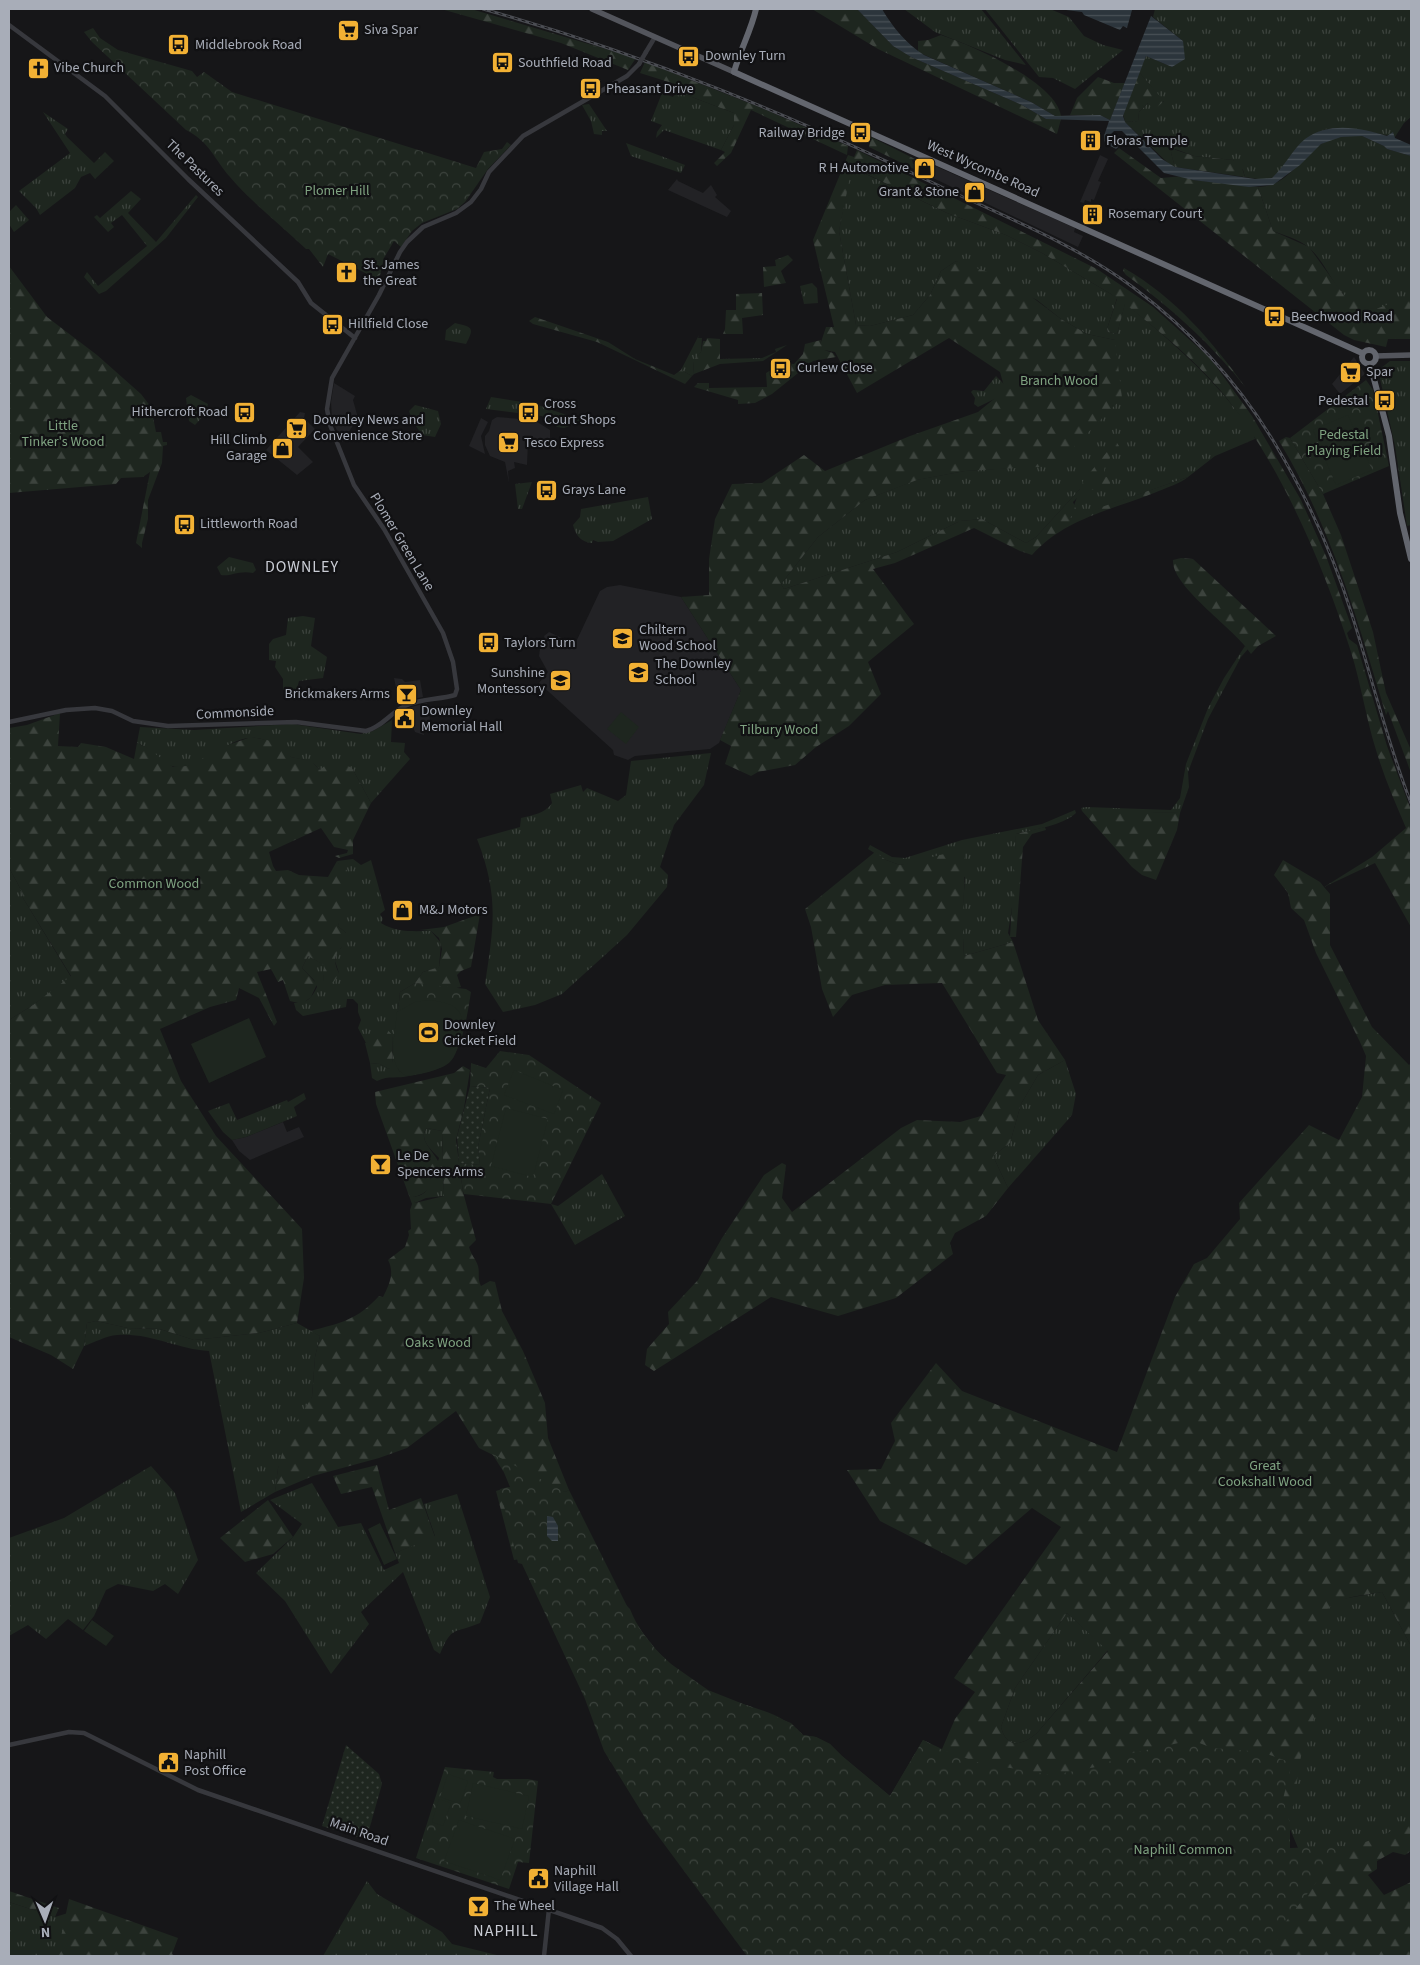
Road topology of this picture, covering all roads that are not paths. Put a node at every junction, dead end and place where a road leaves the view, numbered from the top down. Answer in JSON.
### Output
{"nodes":[{"id":1,"x":592,"y":9,"type":"edge"},
{"id":2,"x":756,"y":9,"type":"edge"},
{"id":3,"x":9,"y":25,"type":"edge"},
{"id":4,"x":655,"y":37,"type":"junction"},
{"id":5,"x":734,"y":72,"type":"junction"},
{"id":6,"x":355,"y":338,"type":"junction"},
{"id":7,"x":1362,"y":353,"type":"junction"},
{"id":8,"x":1411,"y":355,"type":"edge"},
{"id":9,"x":1376,"y":356,"type":"junction"},
{"id":10,"x":1370,"y":364,"type":"junction"},
{"id":11,"x":1411,"y":559,"type":"edge"},
{"id":12,"x":9,"y":722,"type":"edge"},
{"id":13,"x":366,"y":731,"type":"joint"},
{"id":14,"x":9,"y":1745,"type":"edge"},
{"id":15,"x":549,"y":1909,"type":"junction"},
{"id":16,"x":544,"y":1956,"type":"edge"},
{"id":17,"x":631,"y":1956,"type":"edge"}],
"edges":[{"from":1,"to":4,"type":"main road","name":"West Wycombe Road"},
{"from":2,"to":5,"type":"highway"},
{"from":3,"to":6,"type":"street","name":"The Pastures"},
{"from":4,"to":5,"type":"main road","name":"West Wycombe Road"},
{"from":4,"to":6,"type":"street","bridge":true},
{"from":5,"to":7,"type":"highway","name":"West Wycombe Road"},
{"from":6,"to":13,"type":"street","name":"Plomer Green Lane"},
{"from":7,"to":9,"type":"highway"},
{"from":7,"to":10,"type":"highway"},
{"from":8,"to":9,"type":"main road"},
{"from":9,"to":10,"type":"highway"},
{"from":10,"to":11,"type":"highway"},
{"from":12,"to":13,"type":"street","name":"Commonside"},
{"from":14,"to":15,"type":"street","name":"Main Road"},
{"from":15,"to":16,"type":"street"},
{"from":15,"to":17,"type":"street","name":"Main Road"}]}
